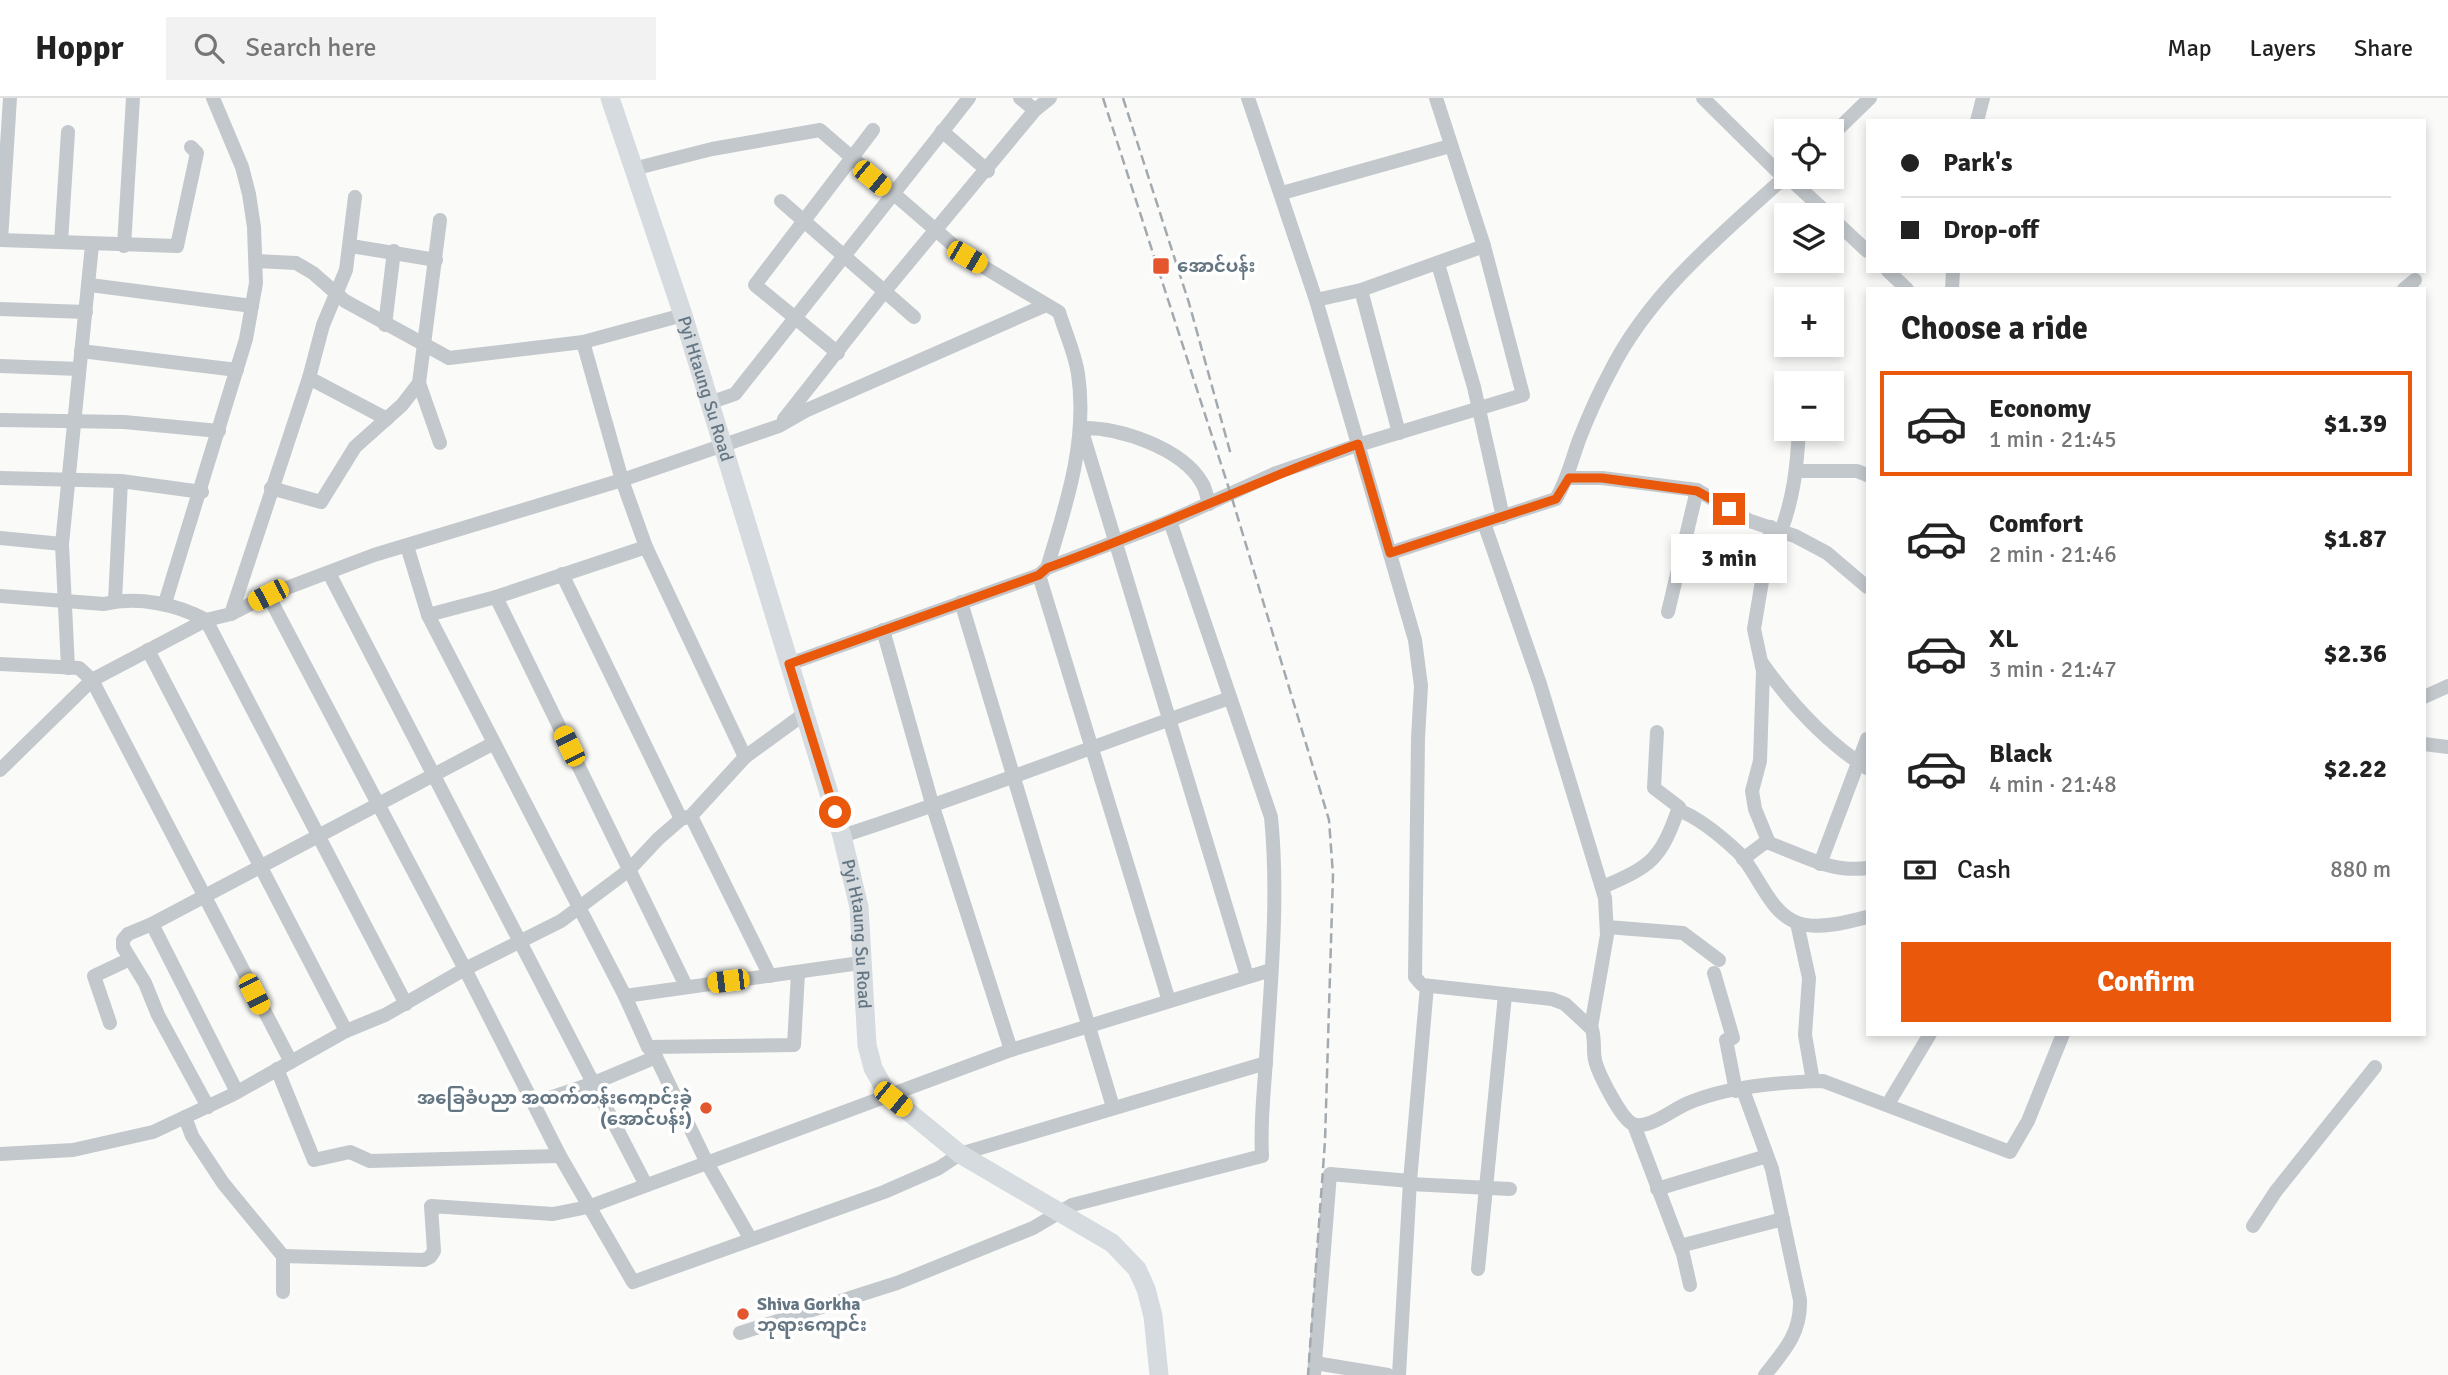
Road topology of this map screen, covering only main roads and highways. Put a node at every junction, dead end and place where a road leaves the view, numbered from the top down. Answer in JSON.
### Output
{"nodes":[{"id":1,"x":610,"y":98,"type":"edge"},
{"id":2,"x":1159,"y":1375,"type":"edge"}],
"edges":[{"from":1,"to":2,"type":"highway","name":"Pyi Htaung Su Road"}]}
